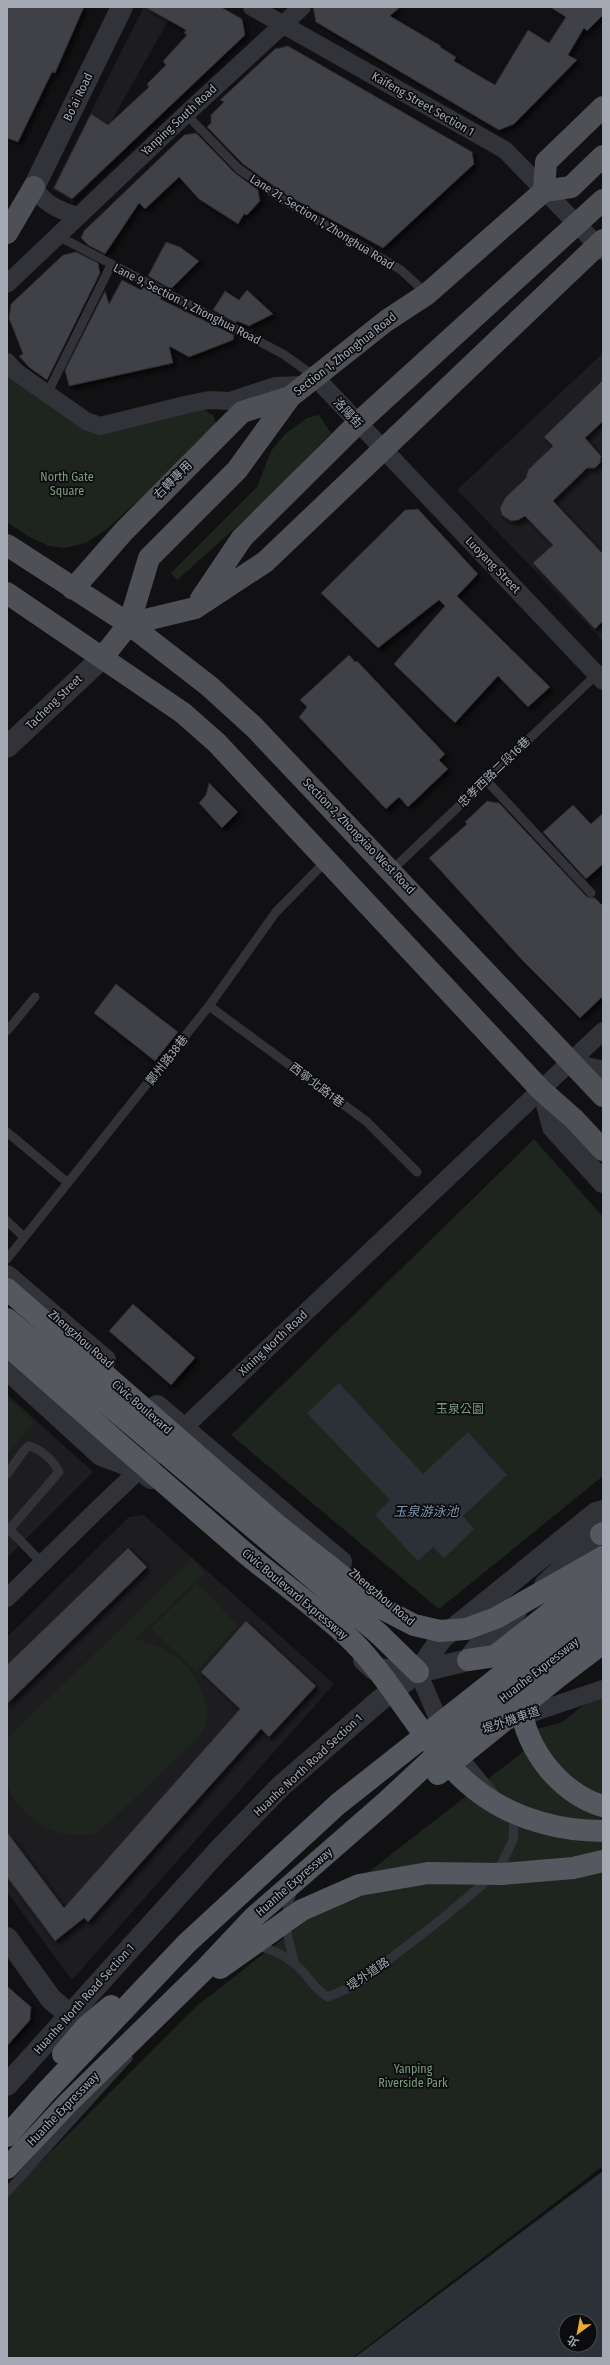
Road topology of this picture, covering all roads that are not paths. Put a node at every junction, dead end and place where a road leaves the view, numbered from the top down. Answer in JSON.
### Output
{"nodes":[{"id":1,"x":122,"y":7,"type":"edge"},
{"id":2,"x":252,"y":7,"type":"edge"},
{"id":3,"x":302,"y":7,"type":"edge"},
{"id":4,"x":283,"y":24,"type":"junction"},
{"id":5,"x":603,"y":107,"type":"edge"},
{"id":6,"x":186,"y":114,"type":"junction"},
{"id":7,"x":603,"y":156,"type":"edge"},
{"id":8,"x":34,"y":187,"type":"junction"},
{"id":9,"x":544,"y":191,"type":"junction"},
{"id":10,"x":603,"y":200,"type":"edge"},
{"id":11,"x":78,"y":216,"type":"junction"},
{"id":12,"x":576,"y":225,"type":"junction"},
{"id":13,"x":7,"y":233,"type":"edge"},
{"id":14,"x":58,"y":236,"type":"junction"},
{"id":15,"x":601,"y":246,"type":"edge"},
{"id":16,"x":111,"y":265,"type":"junction"},
{"id":17,"x":7,"y":284,"type":"edge"},
{"id":18,"x":427,"y":294,"type":"junction"},
{"id":19,"x":7,"y":362,"type":"edge"},
{"id":20,"x":302,"y":386,"type":"junction"},
{"id":21,"x":47,"y":394,"type":"junction"},
{"id":22,"x":358,"y":423,"type":"junction"},
{"id":23,"x":383,"y":449,"type":"junction"},
{"id":24,"x":7,"y":545,"type":"edge"},
{"id":25,"x":73,"y":589,"type":"junction"},
{"id":26,"x":7,"y":593,"type":"edge"},
{"id":27,"x":195,"y":608,"type":"junction"},
{"id":28,"x":129,"y":624,"type":"junction"},
{"id":29,"x":102,"y":658,"type":"junction"},
{"id":30,"x":600,"y":678,"type":"edge"},
{"id":31,"x":7,"y":748,"type":"edge"},
{"id":32,"x":486,"y":780,"type":"junction"},
{"id":33,"x":327,"y":860,"type":"junction"},
{"id":34,"x":392,"y":870,"type":"junction"},
{"id":35,"x":591,"y":893,"type":"dead end"},
{"id":36,"x":35,"y":997,"type":"dead end"},
{"id":37,"x":210,"y":1006,"type":"junction"},
{"id":38,"x":7,"y":1031,"type":"edge"},
{"id":39,"x":603,"y":1031,"type":"edge"},
{"id":40,"x":572,"y":1064,"type":"junction"},
{"id":41,"x":603,"y":1072,"type":"edge"},
{"id":42,"x":542,"y":1091,"type":"junction"},
{"id":43,"x":602,"y":1095,"type":"edge"},
{"id":44,"x":7,"y":1132,"type":"edge"},
{"id":45,"x":603,"y":1150,"type":"edge"},
{"id":46,"x":417,"y":1172,"type":"dead end"},
{"id":47,"x":603,"y":1182,"type":"edge"},
{"id":48,"x":68,"y":1183,"type":"junction"},
{"id":49,"x":7,"y":1221,"type":"edge"},
{"id":50,"x":24,"y":1237,"type":"junction"},
{"id":51,"x":7,"y":1259,"type":"edge"},
{"id":52,"x":7,"y":1276,"type":"edge"},
{"id":53,"x":7,"y":1289,"type":"edge"},
{"id":54,"x":30,"y":1294,"type":"junction"},
{"id":55,"x":7,"y":1314,"type":"edge"},
{"id":56,"x":7,"y":1319,"type":"edge"},
{"id":57,"x":7,"y":1345,"type":"edge"},
{"id":58,"x":7,"y":1369,"type":"edge"},
{"id":59,"x":183,"y":1428,"type":"junction"},
{"id":60,"x":141,"y":1470,"type":"junction"},
{"id":61,"x":7,"y":1474,"type":"edge"},
{"id":62,"x":603,"y":1511,"type":"edge"},
{"id":63,"x":8,"y":1529,"type":"edge"},
{"id":64,"x":602,"y":1532,"type":"edge"},
{"id":65,"x":603,"y":1558,"type":"edge"},
{"id":66,"x":42,"y":1564,"type":"junction"},
{"id":67,"x":603,"y":1567,"type":"edge"},
{"id":68,"x":603,"y":1595,"type":"edge"},
{"id":69,"x":7,"y":1598,"type":"edge"},
{"id":70,"x":603,"y":1621,"type":"edge"},
{"id":71,"x":603,"y":1643,"type":"edge"},
{"id":72,"x":468,"y":1660,"type":"junction"},
{"id":73,"x":418,"y":1672,"type":"junction"},
{"id":74,"x":603,"y":1689,"type":"edge"},
{"id":75,"x":603,"y":1698,"type":"edge"},
{"id":76,"x":457,"y":1749,"type":"junction"},
{"id":77,"x":603,"y":1806,"type":"edge"},
{"id":78,"x":603,"y":1831,"type":"edge"},
{"id":79,"x":603,"y":1861,"type":"edge"},
{"id":80,"x":7,"y":1938,"type":"edge"},
{"id":81,"x":295,"y":1964,"type":"junction"},
{"id":82,"x":168,"y":2005,"type":"junction"},
{"id":83,"x":70,"y":2015,"type":"junction"},
{"id":84,"x":7,"y":2085,"type":"edge"},
{"id":85,"x":7,"y":2117,"type":"edge"},
{"id":86,"x":7,"y":2136,"type":"edge"},
{"id":87,"x":7,"y":2168,"type":"edge"},
{"id":88,"x":7,"y":2192,"type":"edge"}],
"edges":[{"from":1,"to":8,"type":"street","name":"Bo’ai Road"},
{"from":2,"to":4,"type":"street","name":"Kaifeng Street Section 1"},
{"from":3,"to":4,"type":"street","name":"Yanping South Road"},
{"from":4,"to":6,"type":"street","name":"Yanping South Road"},
{"from":4,"to":9,"type":"street","name":"Kaifeng Street Section 1"},
{"from":5,"to":9,"type":"main road"},
{"from":6,"to":11,"type":"street","name":"Yanping South Road"},
{"from":6,"to":18,"type":"lane","name":"Lane 21, Section 1, Zhonghua Road"},
{"from":7,"to":9,"type":"main road"},
{"from":8,"to":11,"type":"street"},
{"from":8,"to":13,"type":"main road"},
{"from":9,"to":12,"type":"street","name":"Kaifeng Street Section 1"},
{"from":9,"to":18,"type":"main road","name":"Section 1, Zhonghua Road"},
{"from":10,"to":12,"type":"main road"},
{"from":11,"to":14,"type":"street","name":"Yanping South Road"},
{"from":12,"to":15,"type":"street","name":"Kaifeng Street Section 1"},
{"from":12,"to":22,"type":"main road"},
{"from":14,"to":16,"type":"lane","name":"Lane 9, Section 1, Zhonghua Road"},
{"from":14,"to":17,"type":"street","name":"Yanping South Road"},
{"from":15,"to":23,"type":"main road"},
{"from":16,"to":20,"type":"lane","name":"Lane 9, Section 1, Zhonghua Road"},
{"from":16,"to":21,"type":"lane"},
{"from":18,"to":20,"type":"main road","name":"Section 1, Zhonghua Road"},
{"from":19,"to":21,"type":"street"},
{"from":20,"to":21,"type":"street"},
{"from":20,"to":22,"type":"street","name":"洛陽街"},
{"from":20,"to":25,"type":"main road","name":"右轉專用"},
{"from":20,"to":28,"type":"main road","name":"Section 1, Zhonghua Road"},
{"from":22,"to":23,"type":"street","name":"洛陽街"},
{"from":22,"to":27,"type":"main road"},
{"from":23,"to":27,"type":"main road"},
{"from":23,"to":30,"type":"street","name":"Luoyang Street"},
{"from":24,"to":25,"type":"main road","name":"Section 2, Zhongxiao West Road"},
{"from":25,"to":28,"type":"main road","name":"Section 2, Zhongxiao West Road"},
{"from":26,"to":29,"type":"main road"},
{"from":27,"to":28,"type":"main road"},
{"from":28,"to":29,"type":"main road","name":"Section 1, Zhonghua Road"},
{"from":28,"to":34,"type":"main road","name":"Section 2, Zhongxiao West Road"},
{"from":29,"to":31,"type":"street","name":"Tacheng Street"},
{"from":29,"to":33,"type":"main road"},
{"from":30,"to":32,"type":"lane","name":"忠孝西路二段16巷"},
{"from":32,"to":34,"type":"lane","name":"忠孝西路二段16巷"},
{"from":32,"to":35,"type":"lane"},
{"from":33,"to":37,"type":"lane","name":"鄭州路38巷"},
{"from":33,"to":42,"type":"main road"},
{"from":34,"to":40,"type":"main road","name":"Section 2, Zhongxiao West Road"},
{"from":36,"to":38,"type":"lane"},
{"from":37,"to":46,"type":"lane","name":"西寧北路1巷"},
{"from":37,"to":48,"type":"lane","name":"鄭州路38巷"},
{"from":39,"to":40,"type":"street","name":"Xining North Road"},
{"from":40,"to":41,"type":"street"},
{"from":40,"to":42,"type":"street","name":"Xining North Road"},
{"from":40,"to":43,"type":"main road","name":"Section 2, Zhongxiao West Road"},
{"from":42,"to":45,"type":"main road"},
{"from":42,"to":47,"type":"street"},
{"from":42,"to":59,"type":"street","name":"Xining North Road"},
{"from":44,"to":48,"type":"lane"},
{"from":48,"to":50,"type":"lane","name":"鄭州路38巷"},
{"from":49,"to":50,"type":"lane"},
{"from":50,"to":51,"type":"lane","name":"鄭州路38巷"},
{"from":52,"to":54,"type":"street","name":"Zhengzhou Road"},
{"from":53,"to":65,"type":"highway","bridge":true},
{"from":54,"to":55,"type":"street"},
{"from":54,"to":59,"type":"street","name":"Zhengzhou Road"},
{"from":56,"to":73,"type":"highway","bridge":true},
{"from":57,"to":78,"type":"highway","name":"Civic Boulevard Expressway","bridge":true},
{"from":58,"to":60,"type":"street"},
{"from":59,"to":60,"type":"street","name":"Xining North Road"},
{"from":59,"to":73,"type":"street","name":"Zhengzhou Road"},
{"from":60,"to":66,"type":"street","name":"Xining North Road"},
{"from":60,"to":73,"type":"street"},
{"from":61,"to":63,"type":"lane"},
{"from":62,"to":73,"type":"street","name":"Huanhe North Road Section 1"},
{"from":63,"to":66,"type":"lane"},
{"from":64,"to":72,"type":"street"},
{"from":65,"to":77,"type":"highway","bridge":true},
{"from":66,"to":69,"type":"street","name":"Xining North Road"},
{"from":67,"to":72,"type":"highway"},
{"from":68,"to":86,"type":"highway","name":"Huanhe Expressway","bridge":true},
{"from":70,"to":82,"type":"highway","name":"Huanhe Expressway","bridge":true},
{"from":71,"to":85,"type":"highway","bridge":true},
{"from":72,"to":73,"type":"street"},
{"from":73,"to":76,"type":"street","name":"堤外道路"},
{"from":73,"to":83,"type":"street","name":"Huanhe North Road Section 1"},
{"from":74,"to":76,"type":"street","name":"堤外機車道"},
{"from":75,"to":76,"type":"street","name":"堤外機車道"},
{"from":76,"to":81,"type":"lane"},
{"from":76,"to":81,"type":"lane","name":"堤外道路"},
{"from":79,"to":82,"type":"highway","bridge":true},
{"from":80,"to":83,"type":"street"},
{"from":81,"to":88,"type":"lane","name":"堤外道路"},
{"from":82,"to":87,"type":"highway","name":"Huanhe Expressway","bridge":true},
{"from":83,"to":84,"type":"street","name":"Huanhe North Road Section 1"}]}
